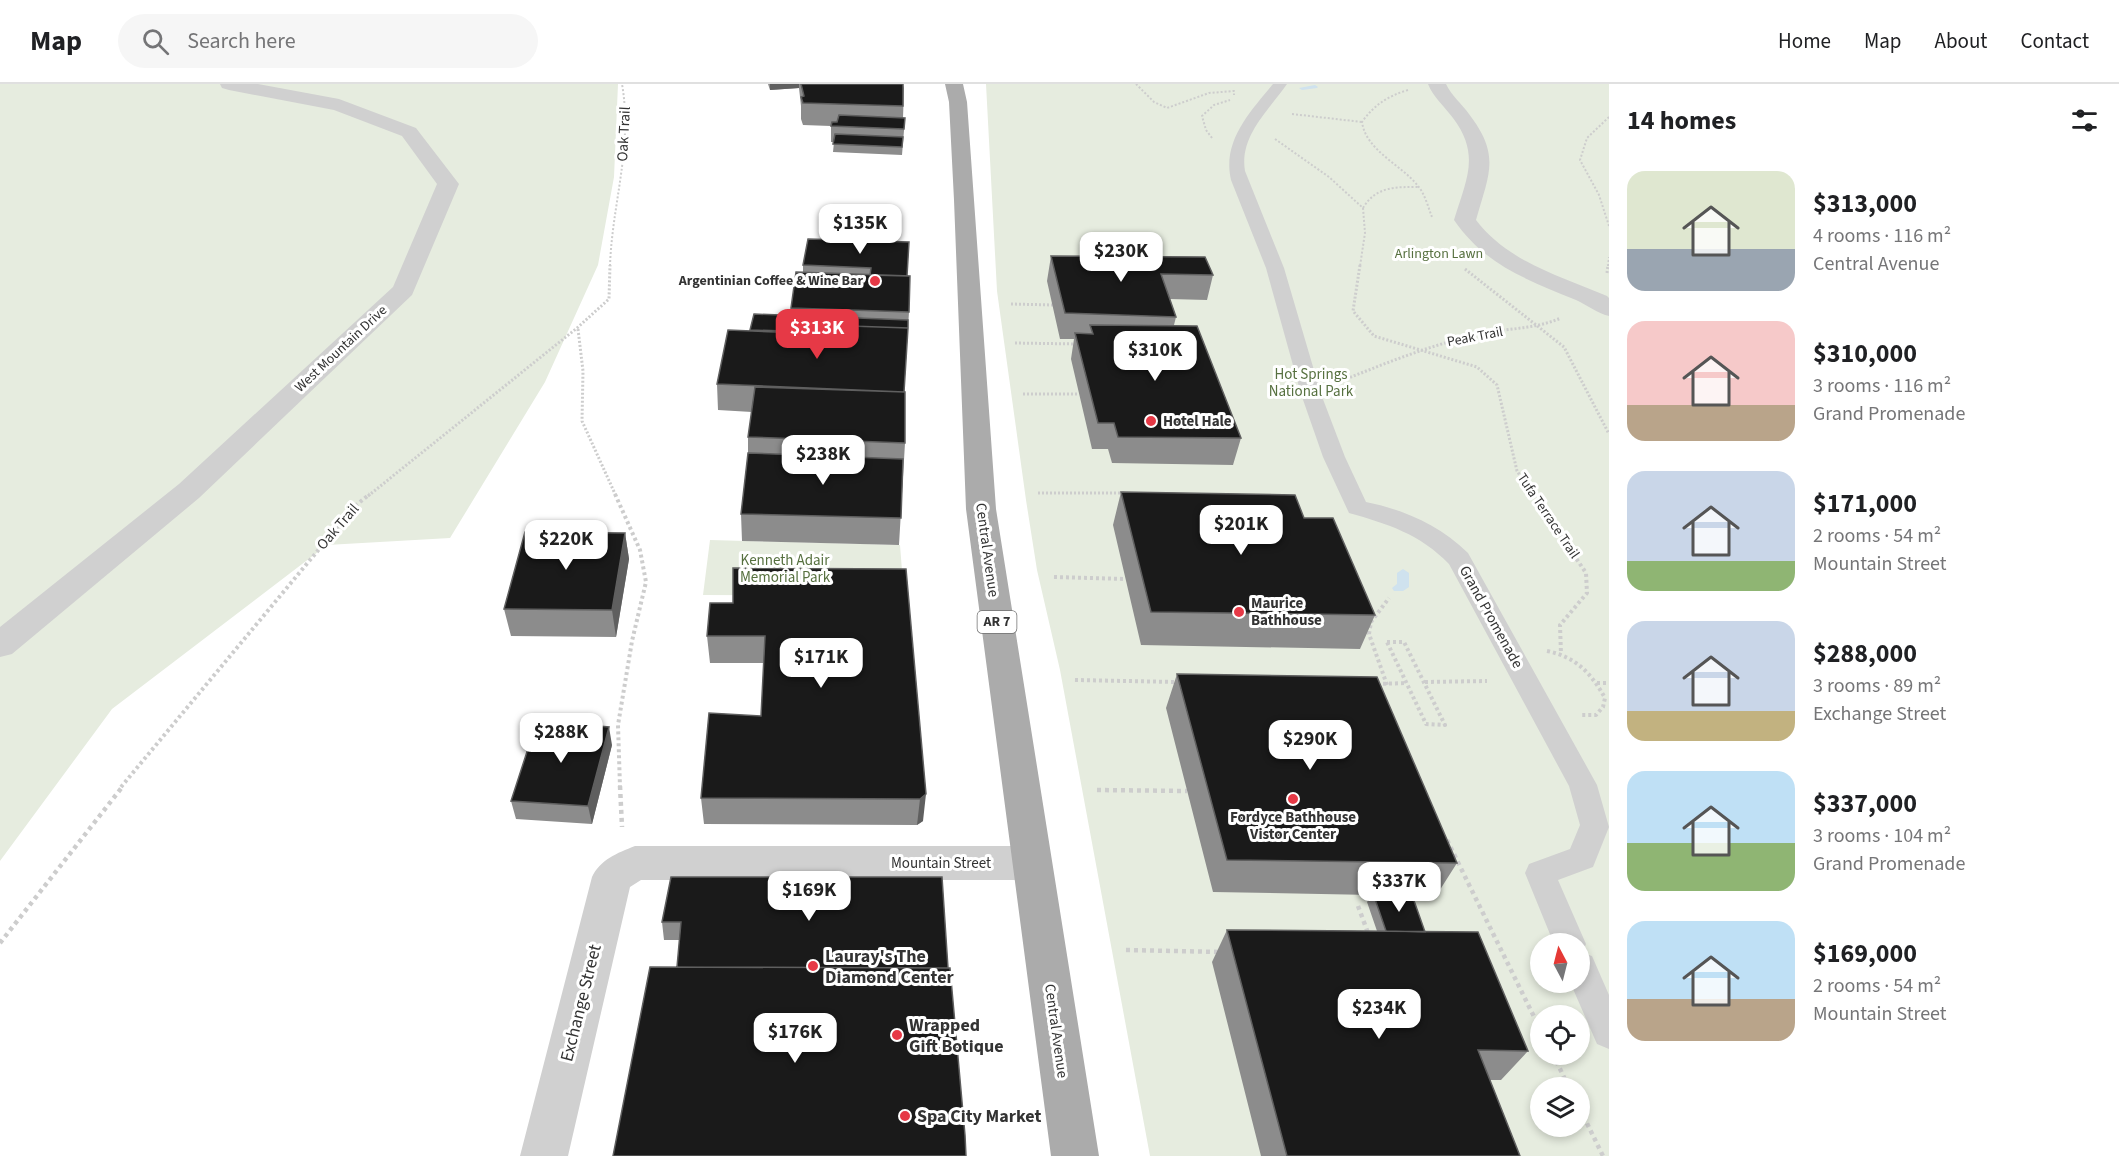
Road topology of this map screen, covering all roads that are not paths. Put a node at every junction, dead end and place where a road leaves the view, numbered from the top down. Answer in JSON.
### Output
{"nodes":[{"id":1,"x":229,"y":84,"type":"edge"},
{"id":2,"x":954,"y":84,"type":"edge"},
{"id":3,"x":1280,"y":84,"type":"edge"},
{"id":4,"x":1438,"y":87,"type":"edge"},
{"id":5,"x":1603,"y":305,"type":"edge"},
{"id":6,"x":0,"y":645,"type":"edge"},
{"id":7,"x":654,"y":862,"type":"joint"},
{"id":8,"x":1031,"y":863,"type":"junction"},
{"id":9,"x":1565,"y":933,"type":"edge"},
{"id":10,"x":1590,"y":989,"type":"edge"},
{"id":11,"x":1609,"y":1032,"type":"edge"},
{"id":12,"x":544,"y":1156,"type":"edge"},
{"id":13,"x":1075,"y":1156,"type":"edge"}],
"edges":[{"from":1,"to":6,"type":"street","name":"West Mountain Drive"},
{"from":2,"to":8,"type":"main road","name":"Central Avenue","number":"AR 7"},
{"from":3,"to":9,"type":"street","name":"Grand Promenade"},
{"from":4,"to":5,"type":"street"},
{"from":7,"to":8,"type":"street","name":"Mountain Street"},
{"from":7,"to":12,"type":"street","name":"Exchange Street"},
{"from":8,"to":13,"type":"main road","name":"Central Avenue","number":"AR 7"},
{"from":10,"to":11,"type":"street"}]}
